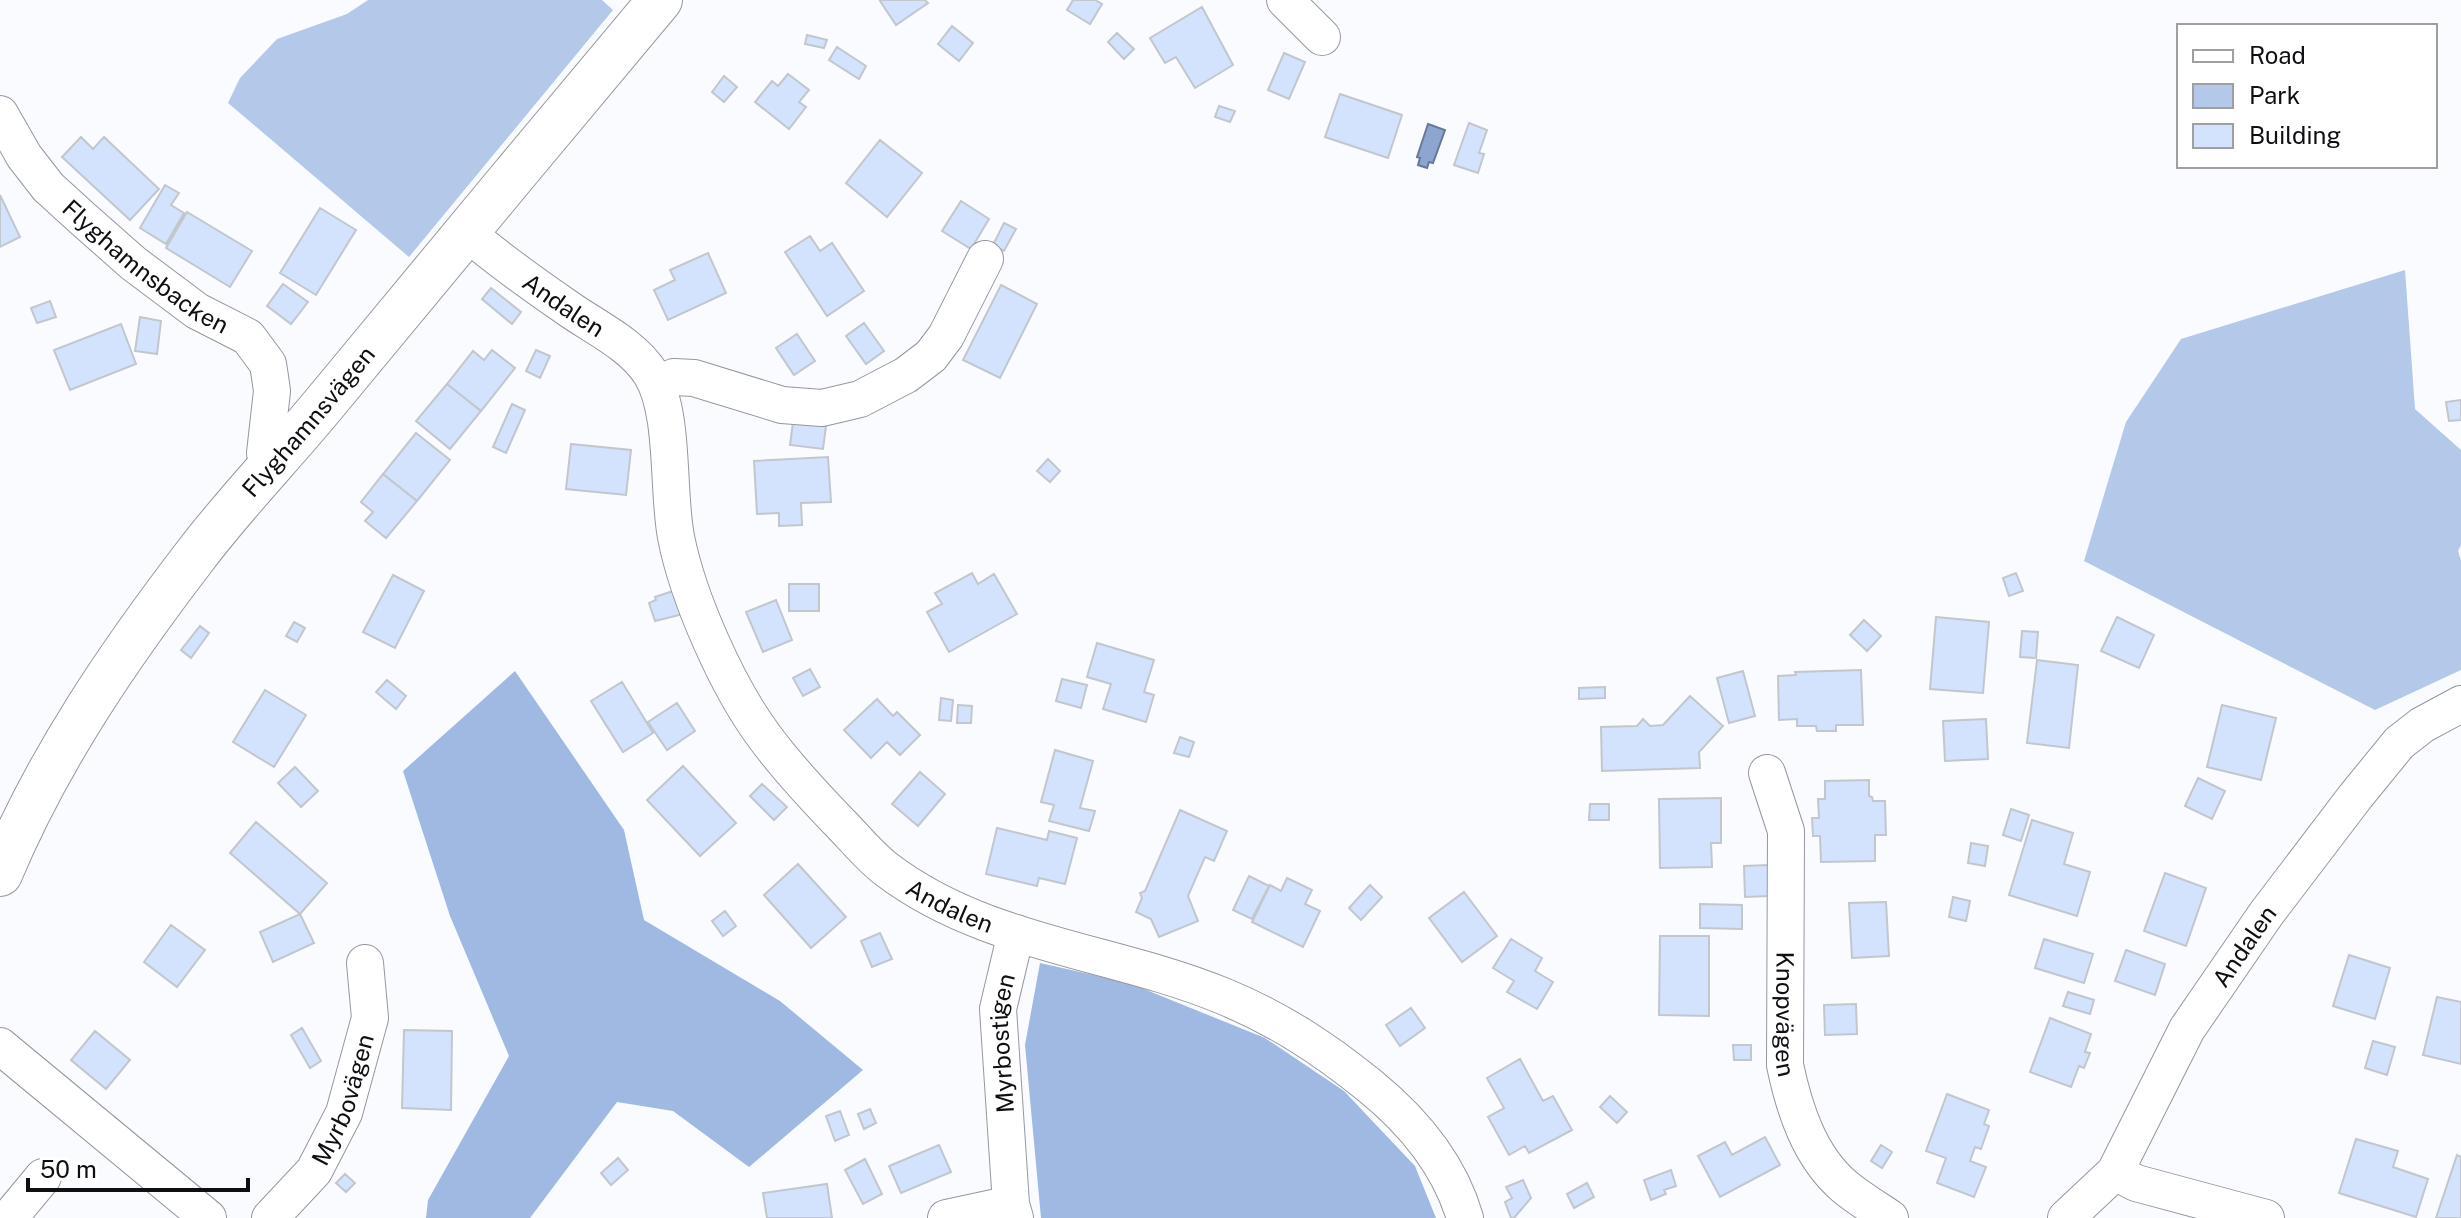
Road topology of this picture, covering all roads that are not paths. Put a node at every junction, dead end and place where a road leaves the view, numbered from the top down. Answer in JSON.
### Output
{"nodes":[{"id":1,"x":660,"y":0,"type":"edge"},
{"id":2,"x":1285,"y":0,"type":"edge"},
{"id":3,"x":1322,"y":37,"type":"dead end"},
{"id":4,"x":0,"y":114,"type":"edge"},
{"id":5,"x":466,"y":232,"type":"junction"},
{"id":6,"x":985,"y":259,"type":"dead end"},
{"id":7,"x":657,"y":384,"type":"junction"},
{"id":8,"x":276,"y":462,"type":"junction"},
{"id":9,"x":2461,"y":704,"type":"edge"},
{"id":10,"x":1767,"y":773,"type":"dead end"},
{"id":11,"x":0,"y":874,"type":"edge"},
{"id":12,"x":1016,"y":933,"type":"junction"},
{"id":13,"x":365,"y":963,"type":"dead end"},
{"id":14,"x":0,"y":1046,"type":"edge"},
{"id":15,"x":2115,"y":1172,"type":"junction"},
{"id":16,"x":43,"y":1177,"type":"dead end"},
{"id":17,"x":1013,"y":1211,"type":"edge"},
{"id":18,"x":9,"y":1218,"type":"edge"},
{"id":19,"x":208,"y":1218,"type":"edge"},
{"id":20,"x":270,"y":1218,"type":"edge"},
{"id":21,"x":946,"y":1218,"type":"edge"},
{"id":22,"x":1465,"y":1218,"type":"edge"},
{"id":23,"x":1890,"y":1218,"type":"edge"},
{"id":24,"x":2066,"y":1218,"type":"edge"},
{"id":25,"x":2266,"y":1218,"type":"edge"}],
"edges":[{"from":1,"to":5,"type":"street","name":"Flyghamnsvägen"},
{"from":2,"to":3,"type":"street"},
{"from":4,"to":8,"type":"street","name":"Flyghamnsbacken"},
{"from":5,"to":7,"type":"street","name":"Andalen"},
{"from":5,"to":8,"type":"street","name":"Flyghamnsvägen"},
{"from":6,"to":7,"type":"street"},
{"from":7,"to":12,"type":"street","name":"Andalen"},
{"from":8,"to":11,"type":"street","name":"Flyghamnsvägen"},
{"from":9,"to":15,"type":"street","name":"Andalen"},
{"from":10,"to":23,"type":"street","name":"Knopvägen"},
{"from":12,"to":17,"type":"street","name":"Myrbostigen"},
{"from":12,"to":22,"type":"street","name":"Andalen"},
{"from":13,"to":20,"type":"street","name":"Myrbovägen"},
{"from":14,"to":19,"type":"street"},
{"from":15,"to":24,"type":"street","name":"Andalen"},
{"from":15,"to":25,"type":"street"},
{"from":16,"to":18,"type":"street"},
{"from":17,"to":21,"type":"street","name":"Myrbostigen"}]}
